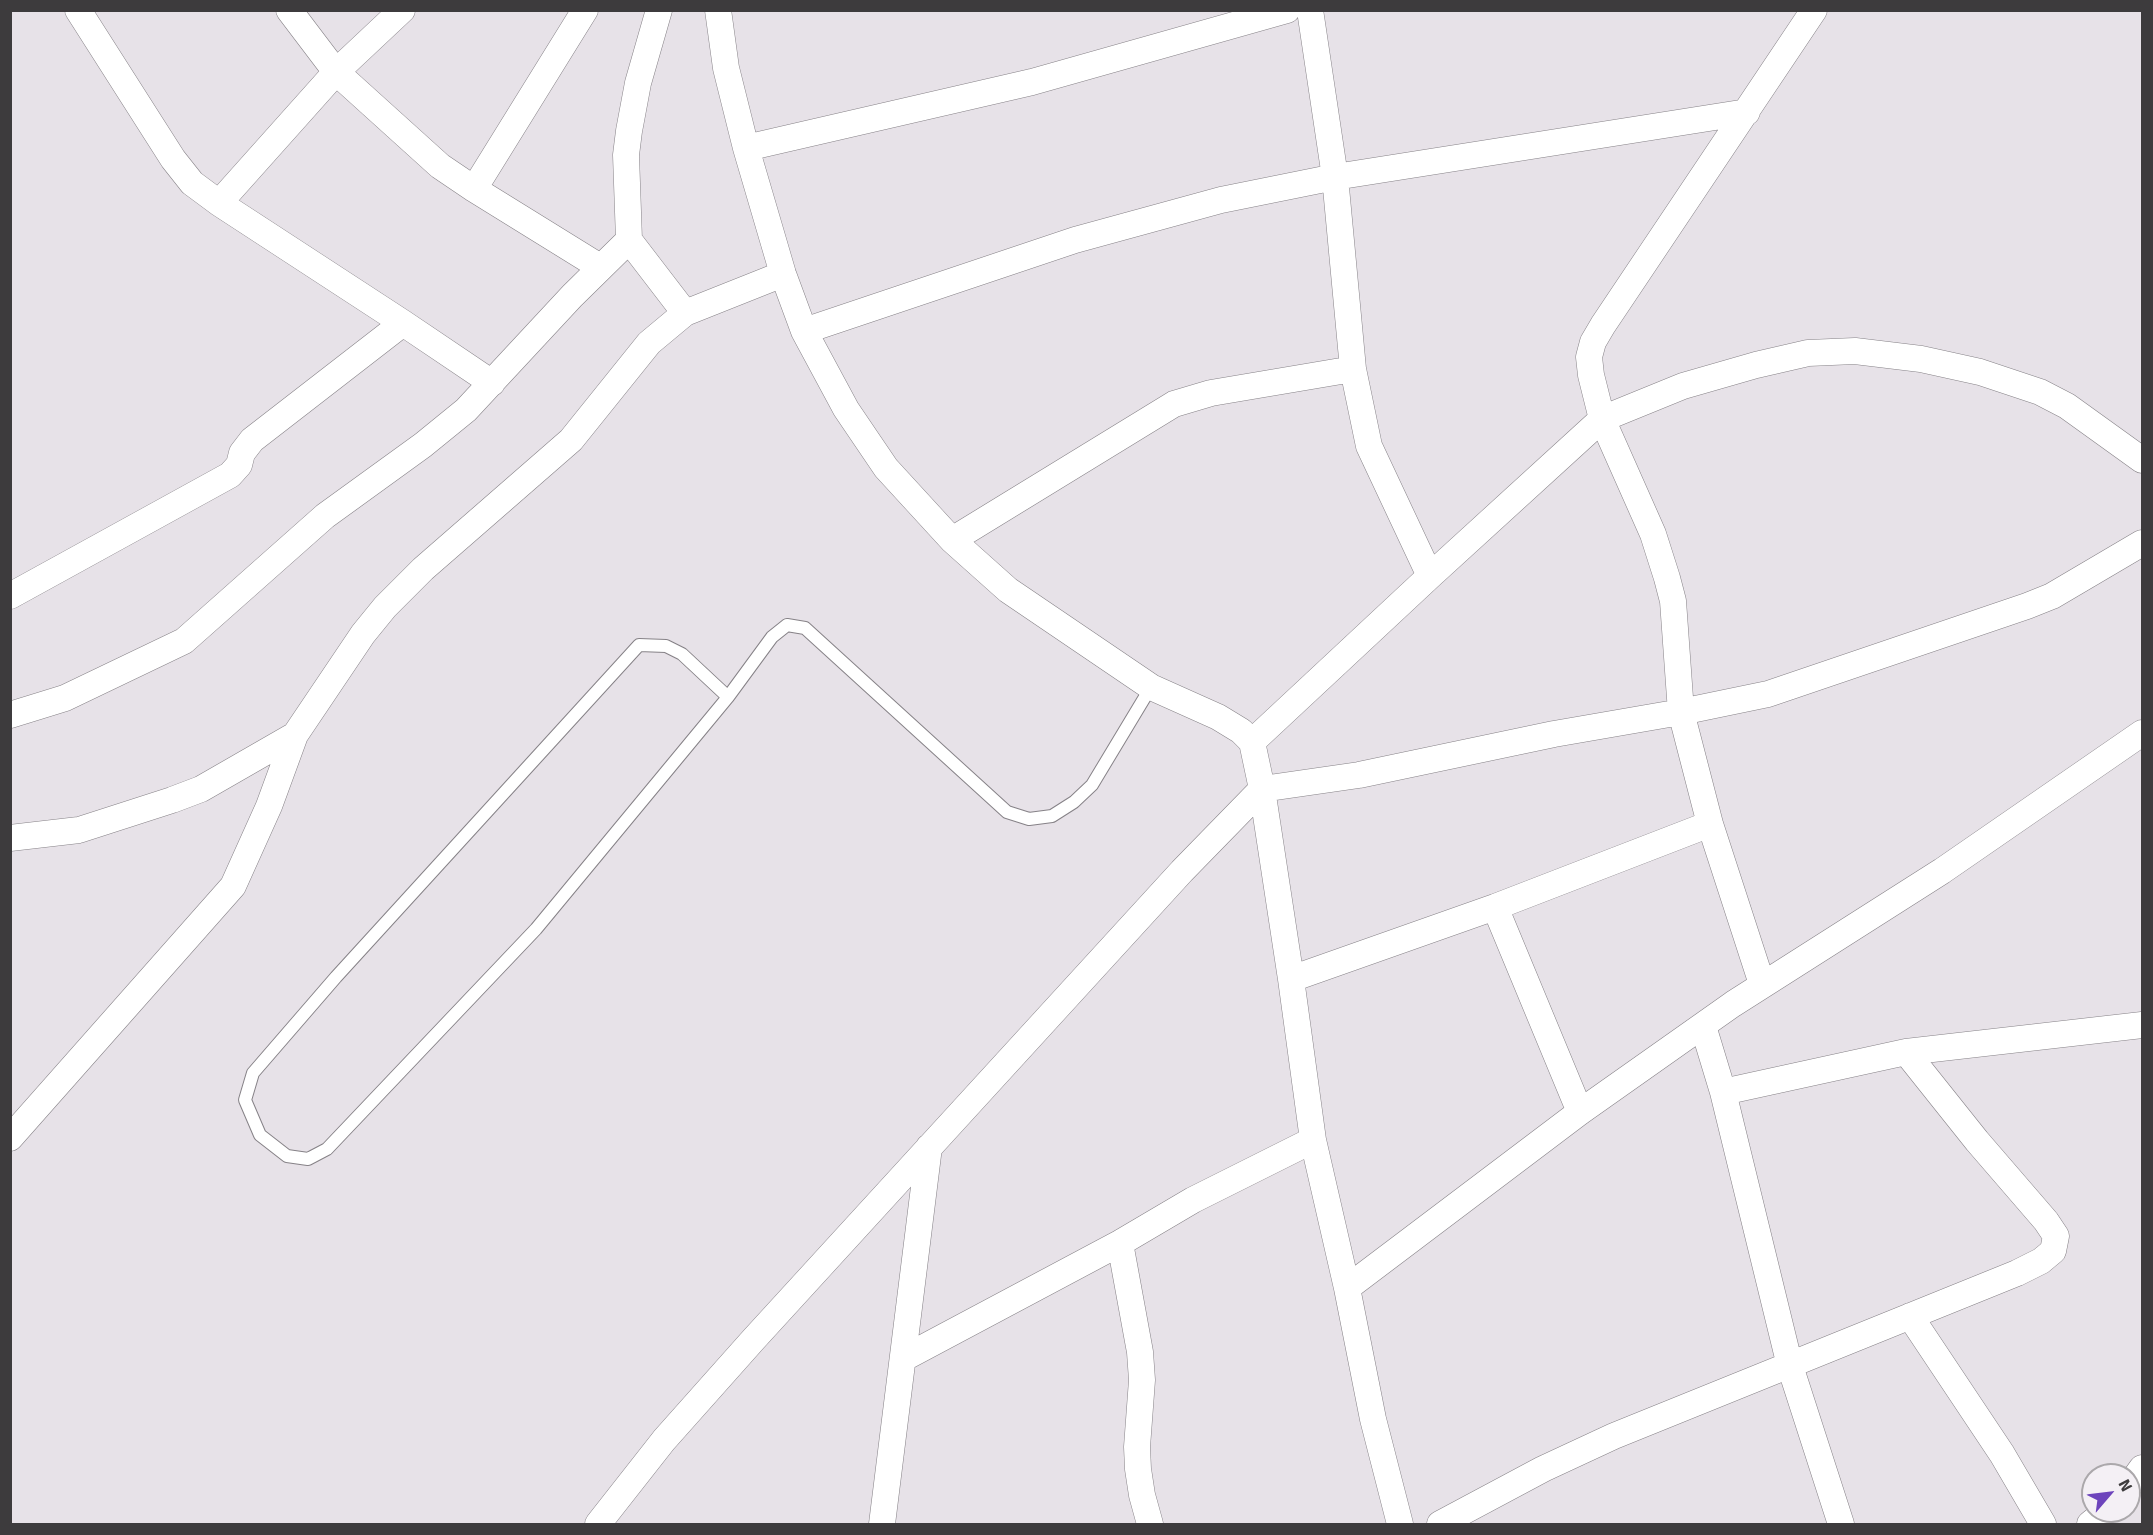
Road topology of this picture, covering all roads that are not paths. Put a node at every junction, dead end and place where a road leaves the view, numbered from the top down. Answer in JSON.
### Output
{"nodes":[{"id":1,"x":78,"y":10,"type":"edge"},
{"id":2,"x":289,"y":10,"type":"edge"},
{"id":3,"x":402,"y":10,"type":"edge"},
{"id":4,"x":585,"y":10,"type":"edge"},
{"id":5,"x":659,"y":10,"type":"edge"},
{"id":6,"x":718,"y":10,"type":"edge"},
{"id":7,"x":1287,"y":10,"type":"edge"},
{"id":8,"x":1310,"y":10,"type":"edge"},
{"id":9,"x":1814,"y":10,"type":"edge"},
{"id":10,"x":336,"y":72,"type":"junction"},
{"id":11,"x":1747,"y":112,"type":"junction"},
{"id":12,"x":746,"y":148,"type":"junction"},
{"id":13,"x":1335,"y":177,"type":"junction"},
{"id":14,"x":474,"y":189,"type":"junction"},
{"id":15,"x":219,"y":203,"type":"junction"},
{"id":16,"x":629,"y":240,"type":"junction"},
{"id":17,"x":600,"y":267,"type":"junction"},
{"id":18,"x":783,"y":274,"type":"junction"},
{"id":19,"x":686,"y":313,"type":"junction"},
{"id":20,"x":403,"y":323,"type":"junction"},
{"id":21,"x":804,"y":332,"type":"junction"},
{"id":22,"x":1353,"y":369,"type":"junction"},
{"id":23,"x":492,"y":383,"type":"junction"},
{"id":24,"x":1602,"y":419,"type":"junction"},
{"id":25,"x":2142,"y":460,"type":"edge"},
{"id":26,"x":952,"y":540,"type":"junction"},
{"id":27,"x":2142,"y":543,"type":"edge"},
{"id":28,"x":1430,"y":576,"type":"junction"},
{"id":29,"x":10,"y":597,"type":"edge"},
{"id":30,"x":1151,"y":687,"type":"junction"},
{"id":31,"x":728,"y":697,"type":"junction"},
{"id":32,"x":1681,"y":712,"type":"junction"},
{"id":33,"x":10,"y":715,"type":"edge"},
{"id":34,"x":2142,"y":733,"type":"edge"},
{"id":35,"x":295,"y":735,"type":"junction"},
{"id":36,"x":1252,"y":742,"type":"junction"},
{"id":37,"x":1262,"y":789,"type":"junction"},
{"id":38,"x":1710,"y":824,"type":"junction"},
{"id":39,"x":10,"y":838,"type":"edge"},
{"id":40,"x":1495,"y":907,"type":"junction"},
{"id":41,"x":1291,"y":979,"type":"junction"},
{"id":42,"x":1762,"y":984,"type":"junction"},
{"id":43,"x":2142,"y":1024,"type":"edge"},
{"id":44,"x":1703,"y":1026,"type":"junction"},
{"id":45,"x":1906,"y":1052,"type":"junction"},
{"id":46,"x":1723,"y":1092,"type":"junction"},
{"id":47,"x":1580,"y":1112,"type":"junction"},
{"id":48,"x":10,"y":1138,"type":"edge"},
{"id":49,"x":1313,"y":1140,"type":"junction"},
{"id":50,"x":929,"y":1148,"type":"junction"},
{"id":51,"x":1120,"y":1243,"type":"junction"},
{"id":52,"x":1347,"y":1288,"type":"junction"},
{"id":53,"x":1910,"y":1316,"type":"junction"},
{"id":54,"x":904,"y":1358,"type":"junction"},
{"id":55,"x":1790,"y":1366,"type":"junction"},
{"id":56,"x":598,"y":1524,"type":"edge"},
{"id":57,"x":882,"y":1524,"type":"edge"},
{"id":58,"x":1150,"y":1524,"type":"edge"},
{"id":59,"x":1400,"y":1524,"type":"edge"},
{"id":60,"x":1440,"y":1524,"type":"edge"},
{"id":61,"x":1841,"y":1524,"type":"edge"},
{"id":62,"x":2043,"y":1524,"type":"edge"}],
"edges":[{"from":1,"to":15,"type":"street"},
{"from":2,"to":10,"type":"street"},
{"from":3,"to":10,"type":"street"},
{"from":4,"to":14,"type":"street"},
{"from":5,"to":16,"type":"street"},
{"from":6,"to":12,"type":"street"},
{"from":7,"to":12,"type":"street"},
{"from":8,"to":13,"type":"street"},
{"from":9,"to":11,"type":"street"},
{"from":10,"to":14,"type":"street"},
{"from":10,"to":15,"type":"street"},
{"from":11,"to":13,"type":"street"},
{"from":11,"to":24,"type":"street"},
{"from":12,"to":18,"type":"street"},
{"from":13,"to":21,"type":"street"},
{"from":13,"to":22,"type":"street"},
{"from":14,"to":17,"type":"street"},
{"from":15,"to":20,"type":"street"},
{"from":16,"to":17,"type":"street"},
{"from":16,"to":19,"type":"street"},
{"from":17,"to":23,"type":"street"},
{"from":18,"to":19,"type":"street"},
{"from":18,"to":21,"type":"street"},
{"from":19,"to":35,"type":"street"},
{"from":20,"to":23,"type":"street"},
{"from":20,"to":29,"type":"street"},
{"from":21,"to":26,"type":"street"},
{"from":22,"to":26,"type":"street"},
{"from":22,"to":28,"type":"street"},
{"from":23,"to":33,"type":"street"},
{"from":24,"to":25,"type":"street"},
{"from":24,"to":28,"type":"street"},
{"from":24,"to":32,"type":"street"},
{"from":26,"to":30,"type":"street"},
{"from":27,"to":32,"type":"street"},
{"from":28,"to":36,"type":"street"},
{"from":30,"to":31,"type":"lane"},
{"from":30,"to":36,"type":"street"},
{"from":31,"to":31,"type":"lane"},
{"from":32,"to":37,"type":"street"},
{"from":32,"to":38,"type":"street"},
{"from":34,"to":42,"type":"street"},
{"from":35,"to":39,"type":"street"},
{"from":35,"to":48,"type":"street"},
{"from":36,"to":37,"type":"street"},
{"from":37,"to":41,"type":"street"},
{"from":37,"to":50,"type":"street"},
{"from":38,"to":40,"type":"street"},
{"from":38,"to":42,"type":"street"},
{"from":40,"to":41,"type":"street"},
{"from":40,"to":47,"type":"street"},
{"from":41,"to":49,"type":"street"},
{"from":42,"to":44,"type":"street"},
{"from":43,"to":45,"type":"street"},
{"from":44,"to":46,"type":"street"},
{"from":44,"to":47,"type":"street"},
{"from":45,"to":46,"type":"street"},
{"from":45,"to":53,"type":"street"},
{"from":46,"to":55,"type":"street"},
{"from":47,"to":52,"type":"street"},
{"from":49,"to":51,"type":"street"},
{"from":49,"to":52,"type":"street"},
{"from":50,"to":54,"type":"street"},
{"from":50,"to":56,"type":"street"},
{"from":51,"to":54,"type":"street"},
{"from":51,"to":58,"type":"street"},
{"from":52,"to":59,"type":"street"},
{"from":53,"to":55,"type":"street"},
{"from":53,"to":62,"type":"street"},
{"from":54,"to":57,"type":"street"},
{"from":55,"to":60,"type":"street"},
{"from":55,"to":61,"type":"street"}]}
